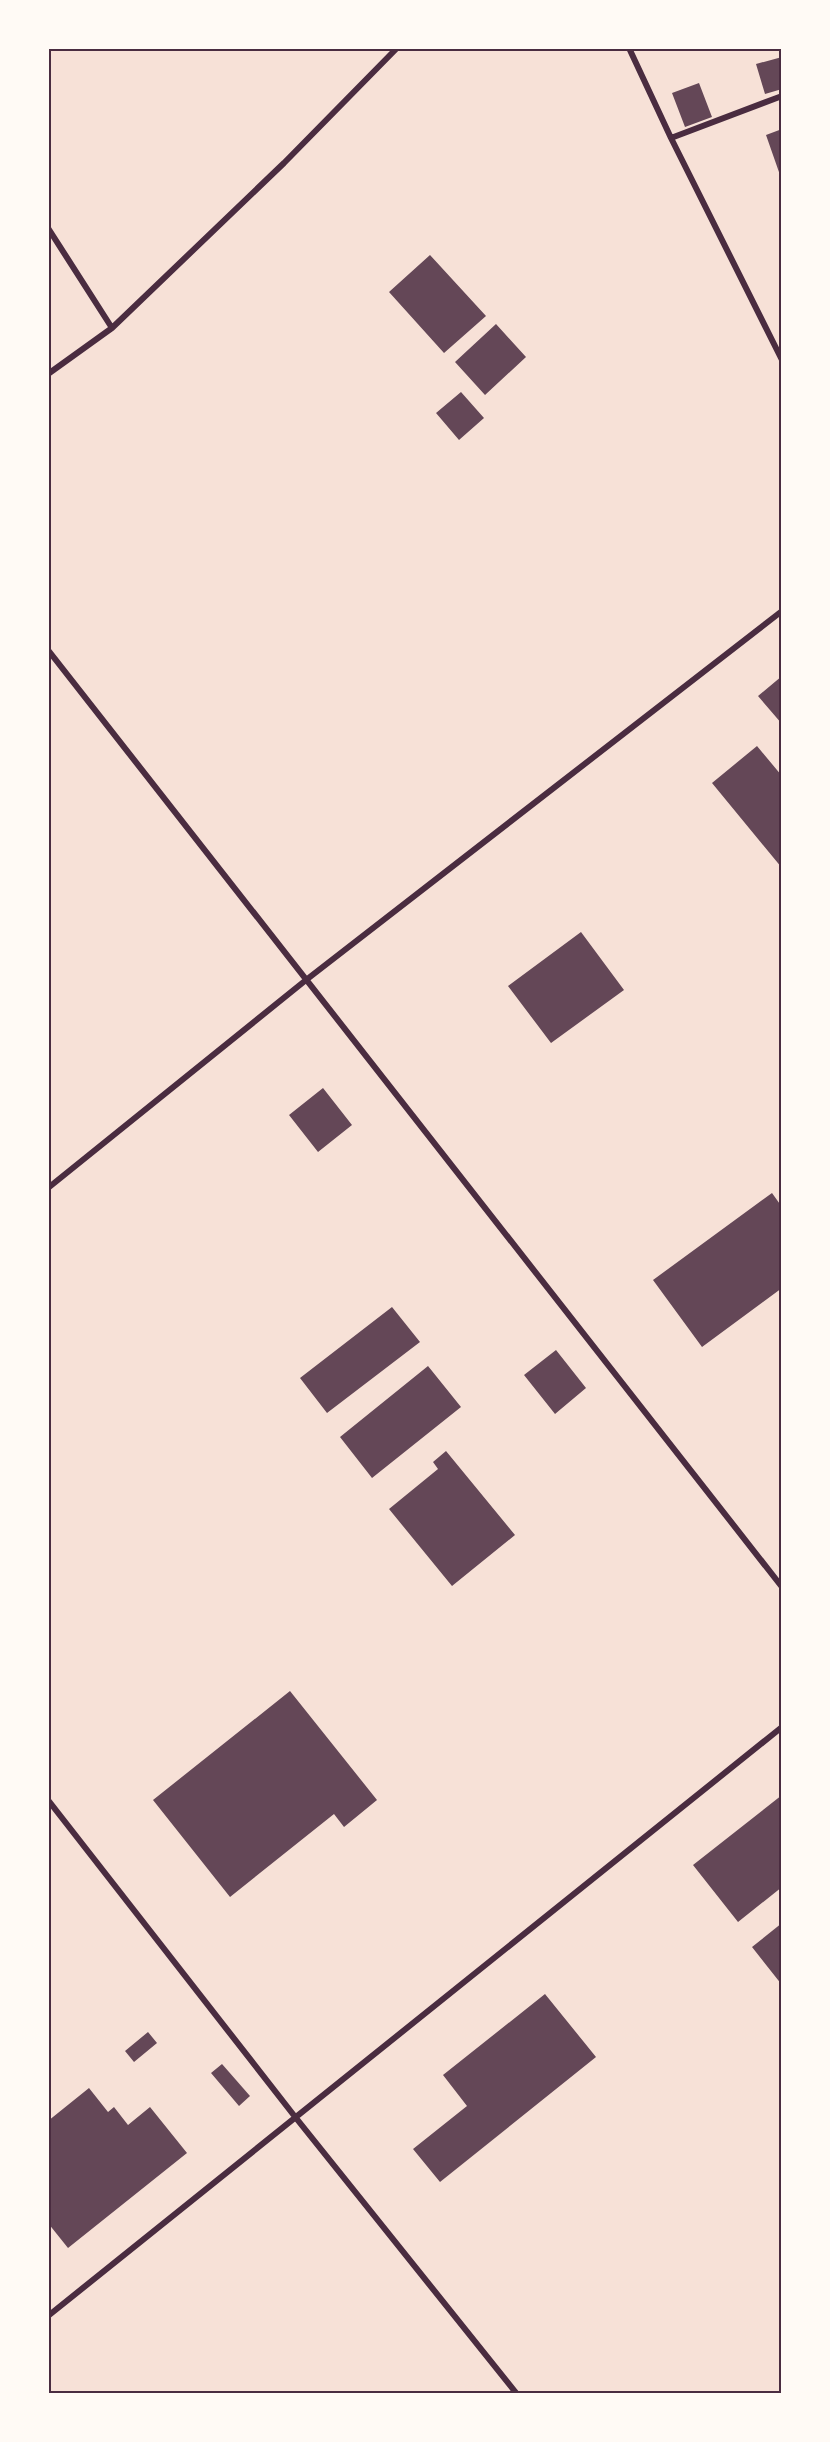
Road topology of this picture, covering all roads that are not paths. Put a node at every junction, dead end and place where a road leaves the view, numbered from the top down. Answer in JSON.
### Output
{"nodes":[{"id":1,"x":397,"y":48,"type":"edge"},
{"id":2,"x":629,"y":48,"type":"edge"},
{"id":3,"x":782,"y":96,"type":"edge"},
{"id":4,"x":670,"y":138,"type":"junction"},
{"id":5,"x":48,"y":228,"type":"edge"},
{"id":6,"x":112,"y":328,"type":"junction"},
{"id":7,"x":782,"y":360,"type":"edge"},
{"id":8,"x":48,"y":374,"type":"edge"},
{"id":9,"x":782,"y":611,"type":"edge"},
{"id":10,"x":48,"y":650,"type":"edge"},
{"id":11,"x":306,"y":980,"type":"junction"},
{"id":12,"x":48,"y":1188,"type":"edge"},
{"id":13,"x":782,"y":1587,"type":"edge"},
{"id":14,"x":782,"y":1727,"type":"edge"},
{"id":15,"x":48,"y":1800,"type":"edge"},
{"id":16,"x":296,"y":2118,"type":"junction"},
{"id":17,"x":48,"y":2316,"type":"edge"},
{"id":18,"x":517,"y":2394,"type":"edge"}],
"edges":[{"from":1,"to":6,"type":"street"},
{"from":2,"to":4,"type":"street"},
{"from":3,"to":4,"type":"street"},
{"from":4,"to":7,"type":"street"},
{"from":5,"to":6,"type":"street"},
{"from":6,"to":8,"type":"street"},
{"from":9,"to":11,"type":"street"},
{"from":10,"to":11,"type":"street"},
{"from":11,"to":12,"type":"street"},
{"from":11,"to":13,"type":"street"},
{"from":14,"to":16,"type":"street"},
{"from":15,"to":16,"type":"street"},
{"from":16,"to":17,"type":"street"},
{"from":16,"to":18,"type":"street"}]}
